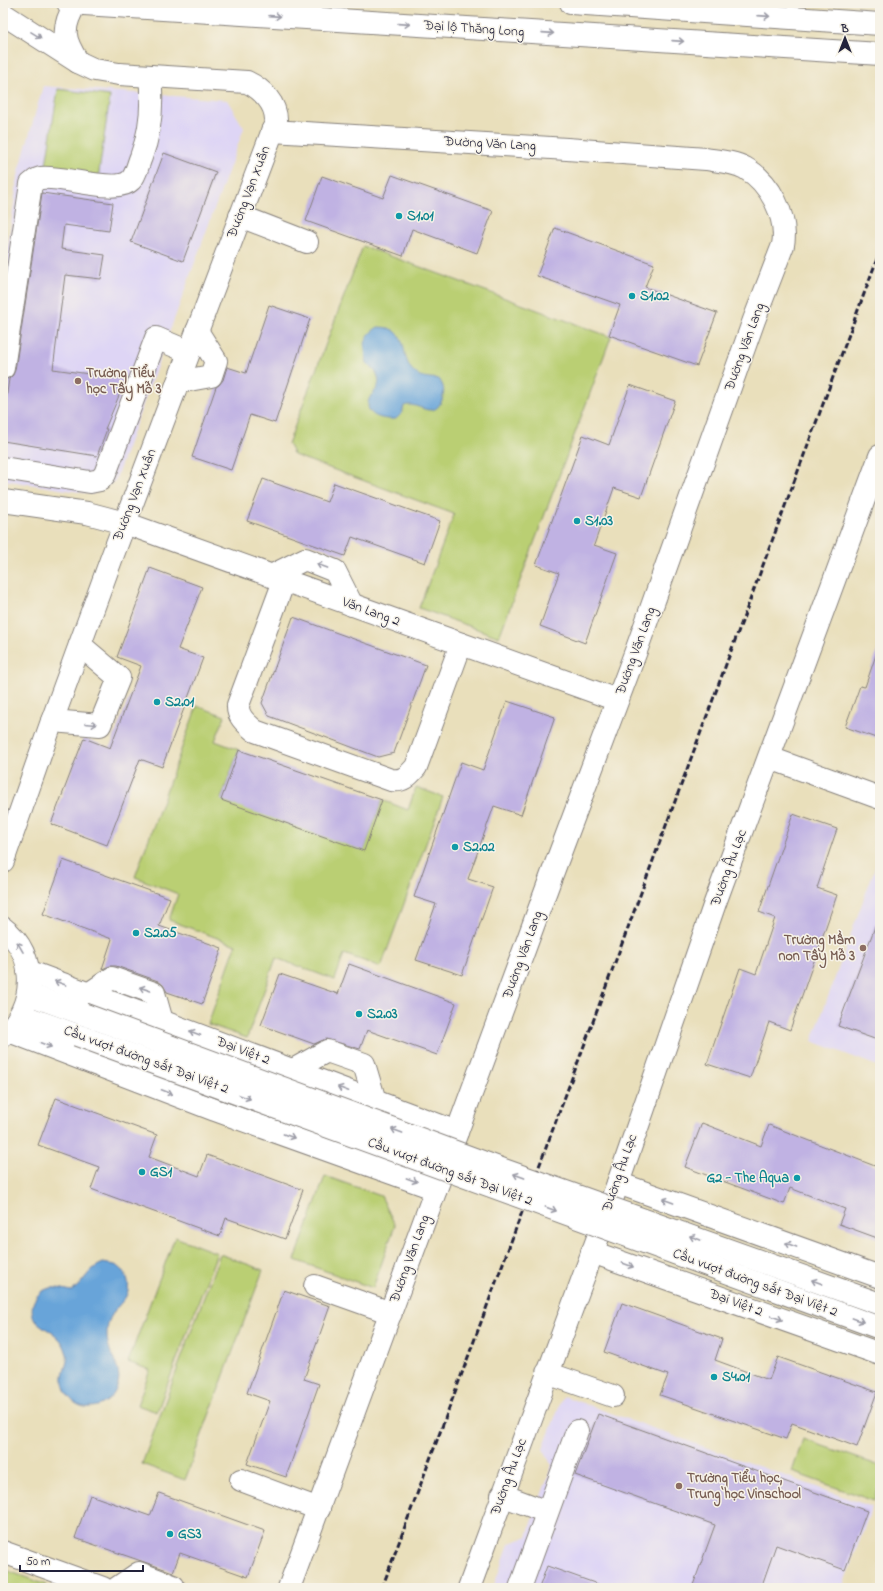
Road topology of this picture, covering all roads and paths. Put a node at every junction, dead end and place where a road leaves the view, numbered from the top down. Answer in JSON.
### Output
{"nodes":[{"id":1,"x":68,"y":3,"type":"edge"},
{"id":2,"x":76,"y":3,"type":"edge"},
{"id":3,"x":571,"y":3,"type":"edge"},
{"id":4,"x":3,"y":14,"type":"edge"},
{"id":5,"x":880,"y":24,"type":"edge"},
{"id":6,"x":880,"y":54,"type":"edge"},
{"id":7,"x":78,"y":62,"type":"junction"},
{"id":8,"x":150,"y":76,"type":"junction"},
{"id":9,"x":272,"y":131,"type":"junction"},
{"id":10,"x":240,"y":216,"type":"junction"},
{"id":11,"x":307,"y":242,"type":"dead end"},
{"id":12,"x":197,"y":331,"type":"junction"},
{"id":13,"x":189,"y":352,"type":"junction"},
{"id":14,"x":3,"y":368,"type":"edge"},
{"id":15,"x":178,"y":382,"type":"junction"},
{"id":16,"x":880,"y":456,"type":"edge"},
{"id":17,"x":3,"y":468,"type":"edge"},
{"id":18,"x":3,"y":501,"type":"edge"},
{"id":19,"x":125,"y":523,"type":"junction"},
{"id":20,"x":278,"y":578,"type":"junction"},
{"id":21,"x":80,"y":644,"type":"junction"},
{"id":22,"x":461,"y":644,"type":"junction"},
{"id":23,"x":618,"y":700,"type":"junction"},
{"id":24,"x":52,"y":721,"type":"junction"},
{"id":25,"x":770,"y":758,"type":"junction"},
{"id":26,"x":880,"y":798,"type":"edge"},
{"id":27,"x":3,"y":861,"type":"edge"},
{"id":28,"x":3,"y":928,"type":"edge"},
{"id":29,"x":28,"y":971,"type":"junction"},
{"id":30,"x":28,"y":994,"type":"junction"},
{"id":31,"x":11,"y":1027,"type":"edge"},
{"id":32,"x":293,"y":1070,"type":"junction"},
{"id":33,"x":375,"y":1101,"type":"junction"},
{"id":34,"x":458,"y":1132,"type":"junction"},
{"id":35,"x":618,"y":1183,"type":"junction"},
{"id":36,"x":436,"y":1188,"type":"junction"},
{"id":37,"x":592,"y":1252,"type":"junction"},
{"id":38,"x":880,"y":1277,"type":"edge"},
{"id":39,"x":315,"y":1286,"type":"dead end"},
{"id":40,"x":880,"y":1304,"type":"edge"},
{"id":41,"x":391,"y":1313,"type":"junction"},
{"id":42,"x":880,"y":1328,"type":"edge"},
{"id":43,"x":880,"y":1354,"type":"edge"},
{"id":44,"x":547,"y":1373,"type":"junction"},
{"id":45,"x":613,"y":1396,"type":"dead end"},
{"id":46,"x":577,"y":1431,"type":"dead end"},
{"id":47,"x":241,"y":1480,"type":"dead end"},
{"id":48,"x":502,"y":1495,"type":"junction"},
{"id":49,"x":319,"y":1508,"type":"junction"},
{"id":50,"x":547,"y":1512,"type":"junction"},
{"id":51,"x":3,"y":1552,"type":"edge"},
{"id":52,"x":103,"y":1588,"type":"edge"},
{"id":53,"x":117,"y":1588,"type":"edge"},
{"id":54,"x":174,"y":1588,"type":"edge"},
{"id":55,"x":289,"y":1588,"type":"edge"},
{"id":56,"x":469,"y":1588,"type":"edge"},
{"id":57,"x":520,"y":1588,"type":"edge"}],
"edges":[{"from":1,"to":2,"type":"main road","name":"Đại lộ Thăng Long"},
{"from":2,"to":6,"type":"main road","name":"Đại lộ Thăng Long","one_way":true},
{"from":2,"to":7,"type":"main road"},
{"from":3,"to":5,"type":"main road","one_way":true},
{"from":4,"to":7,"type":"main road","name":"Đường Vạn Xuân","one_way":true},
{"from":7,"to":8,"type":"main road","name":"Đường Vạn Xuân"},
{"from":8,"to":9,"type":"main road","name":"Đường Vạn Xuân"},
{"from":8,"to":14,"type":"main road"},
{"from":9,"to":10,"type":"main road","name":"Đường Vạn Xuân"},
{"from":9,"to":23,"type":"main road","name":"Đường Văn Lang"},
{"from":10,"to":11,"type":"main road"},
{"from":10,"to":12,"type":"main road","name":"Đường Vạn Xuân"},
{"from":12,"to":13,"type":"main road","name":"Đường Vạn Xuân"},
{"from":12,"to":15,"type":"main road"},
{"from":13,"to":15,"type":"main road","name":"Đường Vạn Xuân"},
{"from":13,"to":17,"type":"main road"},
{"from":15,"to":19,"type":"main road","name":"Đường Vạn Xuân"},
{"from":16,"to":25,"type":"main road","name":"Đường Âu Lạc"},
{"from":18,"to":19,"type":"main road"},
{"from":19,"to":20,"type":"main road"},
{"from":19,"to":21,"type":"main road","name":"Đường Vạn Xuân"},
{"from":20,"to":22,"type":"main road","name":"Văn Lang 2"},
{"from":20,"to":22,"type":"main road"},
{"from":21,"to":24,"type":"main road","name":"Đường Vạn Xuân"},
{"from":24,"to":21,"type":"main road","one_way":true},
{"from":22,"to":23,"type":"main road","name":"Văn Lang 2"},
{"from":23,"to":34,"type":"main road","name":"Đường Văn Lang"},
{"from":24,"to":27,"type":"main road","name":"Đường Vạn Xuân"},
{"from":25,"to":26,"type":"main road"},
{"from":25,"to":35,"type":"main road","name":"Đường Âu Lạc"},
{"from":29,"to":28,"type":"main road","one_way":true},
{"from":29,"to":30,"type":"main road"},
{"from":32,"to":29,"type":"main road","name":"Đại Việt 2","one_way":true},
{"from":30,"to":31,"type":"main road"},
{"from":40,"to":30,"type":"main road","name":"Cầu vượt đường sắt Đại Việt 2","one_way":true,"bridge":true},
{"from":31,"to":36,"type":"main road","one_way":true},
{"from":31,"to":42,"type":"main road","name":"Cầu vượt đường sắt Đại Việt 2","one_way":true,"bridge":true},
{"from":33,"to":32,"type":"main road","name":"Đại Việt 2","one_way":true},
{"from":32,"to":33,"type":"main road"},
{"from":33,"to":34,"type":"main road","name":"Đại Việt 2"},
{"from":34,"to":36,"type":"main road","name":"Đường Văn Lang"},
{"from":35,"to":37,"type":"main road","name":"Đường Âu Lạc"},
{"from":38,"to":35,"type":"main road","one_way":true},
{"from":36,"to":41,"type":"main road","name":"Đường Văn Lang"},
{"from":37,"to":43,"type":"main road","name":"Đại Việt 2","one_way":true},
{"from":37,"to":44,"type":"main road","name":"Đường Âu Lạc"},
{"from":39,"to":41,"type":"main road"},
{"from":41,"to":49,"type":"main road","name":"Đường Văn Lang"},
{"from":44,"to":45,"type":"main road"},
{"from":44,"to":48,"type":"main road","name":"Đường Âu Lạc"},
{"from":46,"to":50,"type":"main road"},
{"from":47,"to":49,"type":"main road"},
{"from":48,"to":50,"type":"main road"},
{"from":48,"to":56,"type":"main road","name":"Đường Âu Lạc"},
{"from":49,"to":55,"type":"main road","name":"Đường Văn Lang"},
{"from":50,"to":57,"type":"main road"},
{"from":51,"to":52,"type":"main road"},
{"from":53,"to":54,"type":"main road"}]}
